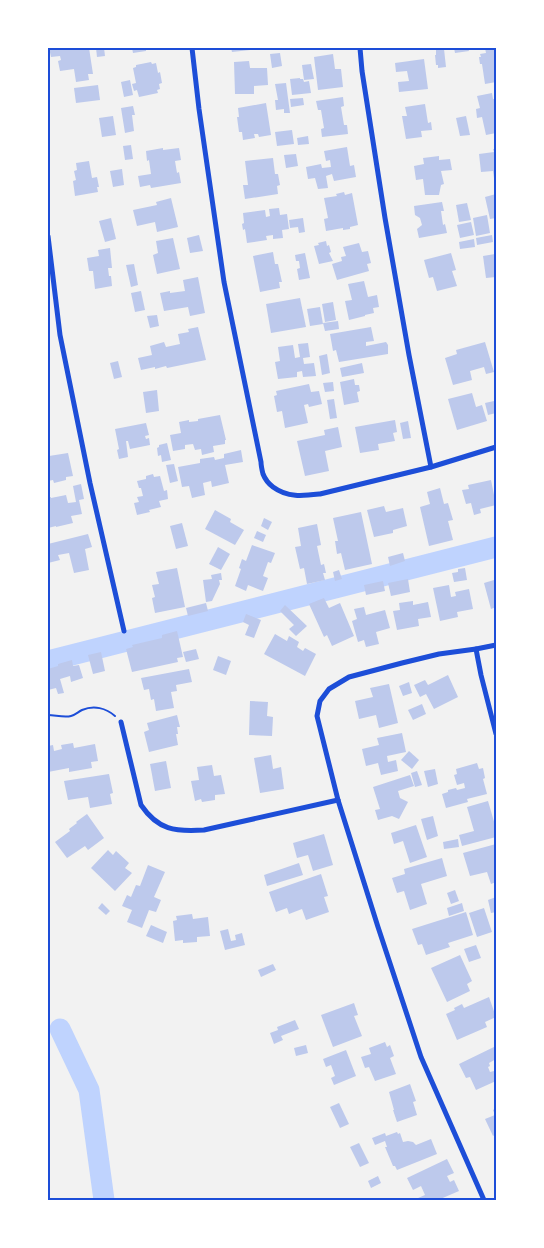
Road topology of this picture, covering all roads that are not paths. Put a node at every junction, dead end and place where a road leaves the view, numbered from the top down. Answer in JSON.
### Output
{"nodes":[{"id":1,"x":192,"y":48,"type":"edge"},
{"id":2,"x":360,"y":48,"type":"edge"},
{"id":3,"x":48,"y":236,"type":"edge"},
{"id":4,"x":496,"y":447,"type":"edge"},
{"id":5,"x":431,"y":467,"type":"junction"},
{"id":6,"x":124,"y":631,"type":"dead end"},
{"id":7,"x":496,"y":645,"type":"edge"},
{"id":8,"x":476,"y":649,"type":"junction"},
{"id":9,"x":121,"y":722,"type":"road end"},
{"id":10,"x":496,"y":734,"type":"edge"},
{"id":11,"x":338,"y":800,"type":"junction"},
{"id":12,"x":484,"y":1200,"type":"edge"}],
"edges":[{"from":1,"to":5,"type":"street"},
{"from":2,"to":5,"type":"street"},
{"from":3,"to":6,"type":"street"},
{"from":4,"to":5,"type":"street"},
{"from":7,"to":8,"type":"street"},
{"from":8,"to":10,"type":"street"},
{"from":8,"to":11,"type":"street"},
{"from":9,"to":11,"type":"street"},
{"from":11,"to":12,"type":"street"}]}
